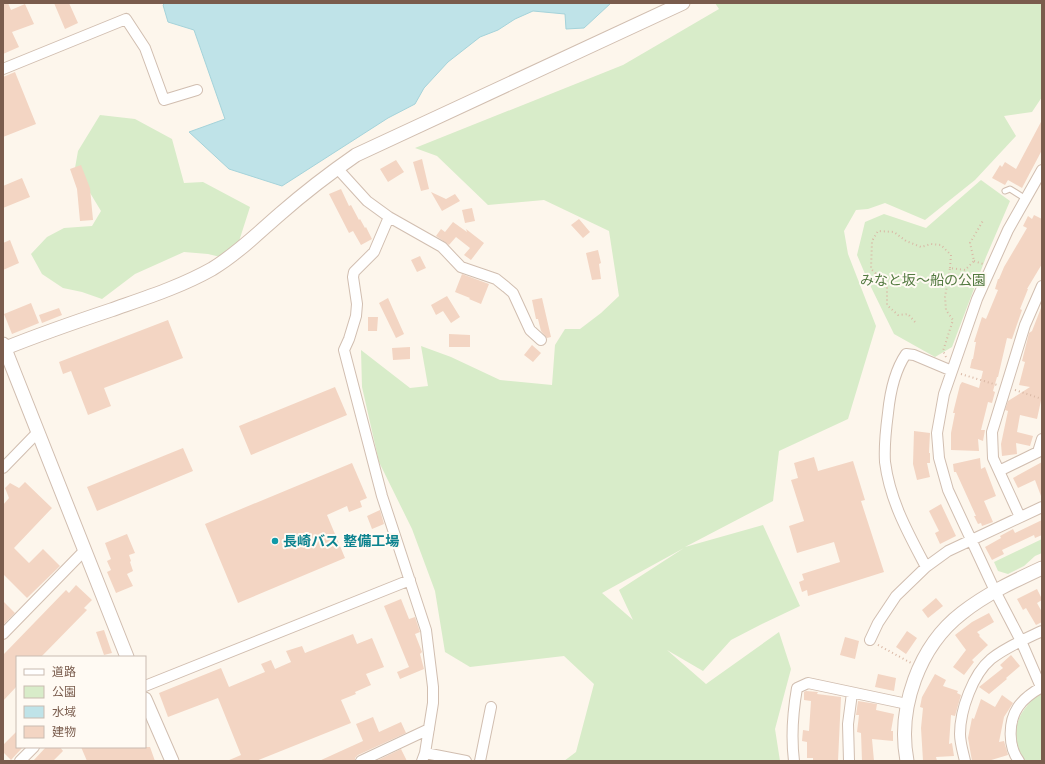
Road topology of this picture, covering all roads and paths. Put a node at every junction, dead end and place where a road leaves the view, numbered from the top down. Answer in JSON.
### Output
{"nodes":[{"id":1,"x":683,"y":3,"type":"edge"},
{"id":2,"x":3,"y":69,"type":"edge"},
{"id":3,"x":197,"y":90,"type":"dead end"},
{"id":4,"x":337,"y":168,"type":"junction"},
{"id":5,"x":1042,"y":170,"type":"edge"},
{"id":6,"x":1038,"y":187,"type":"edge"},
{"id":7,"x":1005,"y":191,"type":"dead end"},
{"id":8,"x":1026,"y":199,"type":"junction"},
{"id":9,"x":389,"y":218,"type":"junction"},
{"id":10,"x":984,"y":219,"type":"dead end"},
{"id":11,"x":950,"y":268,"type":"junction"},
{"id":12,"x":1042,"y":286,"type":"edge"},
{"id":13,"x":915,"y":322,"type":"dead end"},
{"id":14,"x":541,"y":340,"type":"dead end"},
{"id":15,"x":4,"y":347,"type":"edge"},
{"id":16,"x":952,"y":371,"type":"junction"},
{"id":17,"x":38,"y":432,"type":"junction"},
{"id":18,"x":1042,"y":440,"type":"edge"},
{"id":19,"x":3,"y":468,"type":"edge"},
{"id":20,"x":999,"y":471,"type":"junction"},
{"id":21,"x":1042,"y":507,"type":"edge"},
{"id":22,"x":1020,"y":517,"type":"junction"},
{"id":23,"x":971,"y":539,"type":"junction"},
{"id":24,"x":85,"y":550,"type":"junction"},
{"id":25,"x":926,"y":567,"type":"junction"},
{"id":26,"x":1042,"y":568,"type":"edge"},
{"id":27,"x":410,"y":580,"type":"junction"},
{"id":28,"x":994,"y":591,"type":"junction"},
{"id":29,"x":1042,"y":631,"type":"edge"},
{"id":30,"x":3,"y":634,"type":"edge"},
{"id":31,"x":870,"y":640,"type":"joint"},
{"id":32,"x":1021,"y":641,"type":"junction"},
{"id":33,"x":124,"y":655,"type":"edge"},
{"id":34,"x":912,"y":664,"type":"dead end"},
{"id":35,"x":146,"y":686,"type":"edge"},
{"id":36,"x":1042,"y":687,"type":"edge"},
{"id":37,"x":852,"y":693,"type":"junction"},
{"id":38,"x":146,"y":701,"type":"edge"},
{"id":39,"x":907,"y":704,"type":"junction"},
{"id":40,"x":491,"y":707,"type":"dead end"},
{"id":41,"x":429,"y":729,"type":"junction"},
{"id":42,"x":33,"y":748,"type":"edge"},
{"id":43,"x":423,"y":757,"type":"edge"},
{"id":44,"x":20,"y":761,"type":"edge"},
{"id":45,"x":172,"y":761,"type":"edge"},
{"id":46,"x":361,"y":761,"type":"edge"},
{"id":47,"x":466,"y":761,"type":"edge"},
{"id":48,"x":480,"y":761,"type":"edge"},
{"id":49,"x":794,"y":761,"type":"edge"},
{"id":50,"x":849,"y":761,"type":"edge"},
{"id":51,"x":907,"y":761,"type":"edge"},
{"id":52,"x":965,"y":761,"type":"edge"},
{"id":53,"x":1019,"y":761,"type":"edge"}],
"edges":[{"from":1,"to":4,"type":"street"},
{"from":2,"to":3,"type":"street"},
{"from":4,"to":9,"type":"street"},
{"from":4,"to":15,"type":"street"},
{"from":5,"to":6,"type":"street"},
{"from":6,"to":8,"type":"street"},
{"from":7,"to":8,"type":"lane"},
{"from":8,"to":16,"type":"street"},
{"from":9,"to":14,"type":"street"},
{"from":9,"to":27,"type":"street"},
{"from":10,"to":11,"type":"path"},
{"from":11,"to":13,"type":"path"},
{"from":11,"to":16,"type":"path"},
{"from":12,"to":20,"type":"street"},
{"from":15,"to":17,"type":"street"},
{"from":16,"to":23,"type":"street"},
{"from":16,"to":25,"type":"street"},
{"from":17,"to":19,"type":"street"},
{"from":17,"to":24,"type":"street"},
{"from":18,"to":20,"type":"street"},
{"from":20,"to":22,"type":"street"},
{"from":21,"to":22,"type":"street"},
{"from":22,"to":23,"type":"street"},
{"from":23,"to":25,"type":"street"},
{"from":23,"to":28,"type":"street"},
{"from":24,"to":30,"type":"street"},
{"from":24,"to":33,"type":"street"},
{"from":25,"to":31,"type":"street"},
{"from":26,"to":28,"type":"street"},
{"from":27,"to":35,"type":"street"},
{"from":27,"to":41,"type":"street"},
{"from":28,"to":32,"type":"street"},
{"from":28,"to":39,"type":"street"},
{"from":29,"to":32,"type":"street"},
{"from":31,"to":34,"type":"path"},
{"from":32,"to":36,"type":"street"},
{"from":32,"to":52,"type":"street"},
{"from":36,"to":53,"type":"street"},
{"from":37,"to":39,"type":"street"},
{"from":37,"to":49,"type":"street"},
{"from":37,"to":50,"type":"street"},
{"from":38,"to":45,"type":"street"},
{"from":39,"to":51,"type":"street"},
{"from":40,"to":48,"type":"street"},
{"from":41,"to":43,"type":"street"},
{"from":41,"to":46,"type":"street"},
{"from":42,"to":44,"type":"street"},
{"from":43,"to":47,"type":"street"}]}
